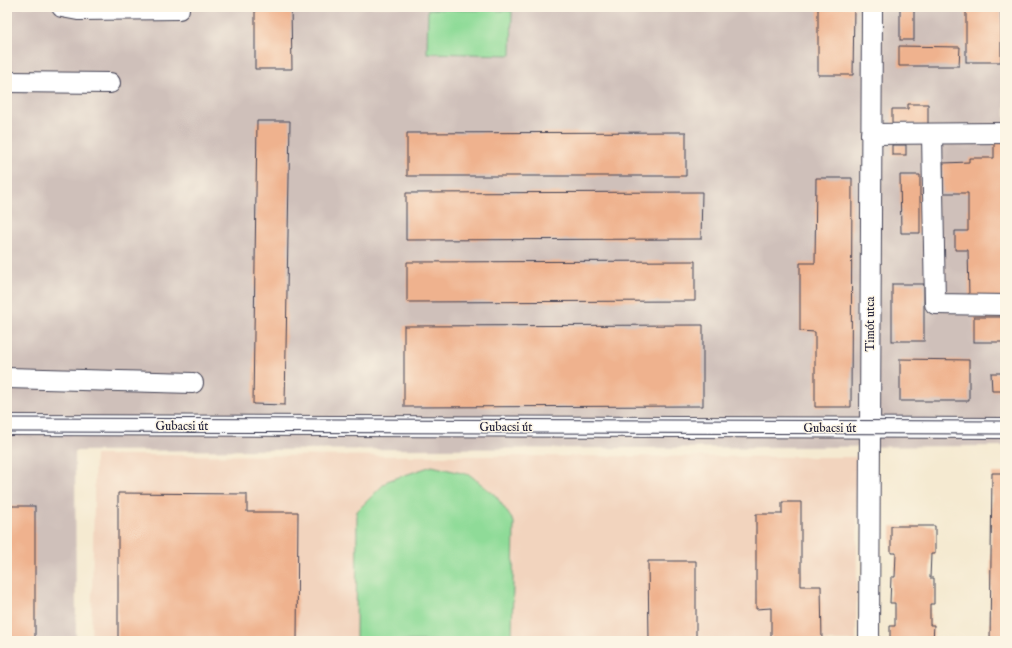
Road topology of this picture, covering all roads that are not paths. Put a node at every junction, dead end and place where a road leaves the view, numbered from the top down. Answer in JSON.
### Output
{"nodes":[{"id":1,"x":62,"y":7,"type":"edge"},
{"id":2,"x":872,"y":7,"type":"edge"},
{"id":3,"x":179,"y":9,"type":"dead end"},
{"id":4,"x":7,"y":82,"type":"edge"},
{"id":5,"x":110,"y":83,"type":"dead end"},
{"id":6,"x":1005,"y":133,"type":"edge"},
{"id":7,"x":871,"y":134,"type":"junction"},
{"id":8,"x":932,"y":134,"type":"junction"},
{"id":9,"x":1005,"y":305,"type":"edge"},
{"id":10,"x":7,"y":378,"type":"edge"},
{"id":11,"x":193,"y":383,"type":"dead end"},
{"id":12,"x":7,"y":425,"type":"edge"},
{"id":13,"x":870,"y":428,"type":"junction"},
{"id":14,"x":1005,"y":428,"type":"edge"},
{"id":15,"x":869,"y":641,"type":"edge"}],
"edges":[{"from":1,"to":3,"type":"street"},
{"from":2,"to":7,"type":"street","name":"Timót utca"},
{"from":4,"to":5,"type":"street"},
{"from":6,"to":8,"type":"street"},
{"from":7,"to":8,"type":"street"},
{"from":7,"to":13,"type":"street","name":"Timót utca"},
{"from":8,"to":9,"type":"street"},
{"from":10,"to":11,"type":"street"},
{"from":12,"to":13,"type":"street","name":"Gubacsi út"},
{"from":13,"to":14,"type":"street","name":"Gubacsi út"},
{"from":13,"to":15,"type":"street","name":"Timót utca"}]}
